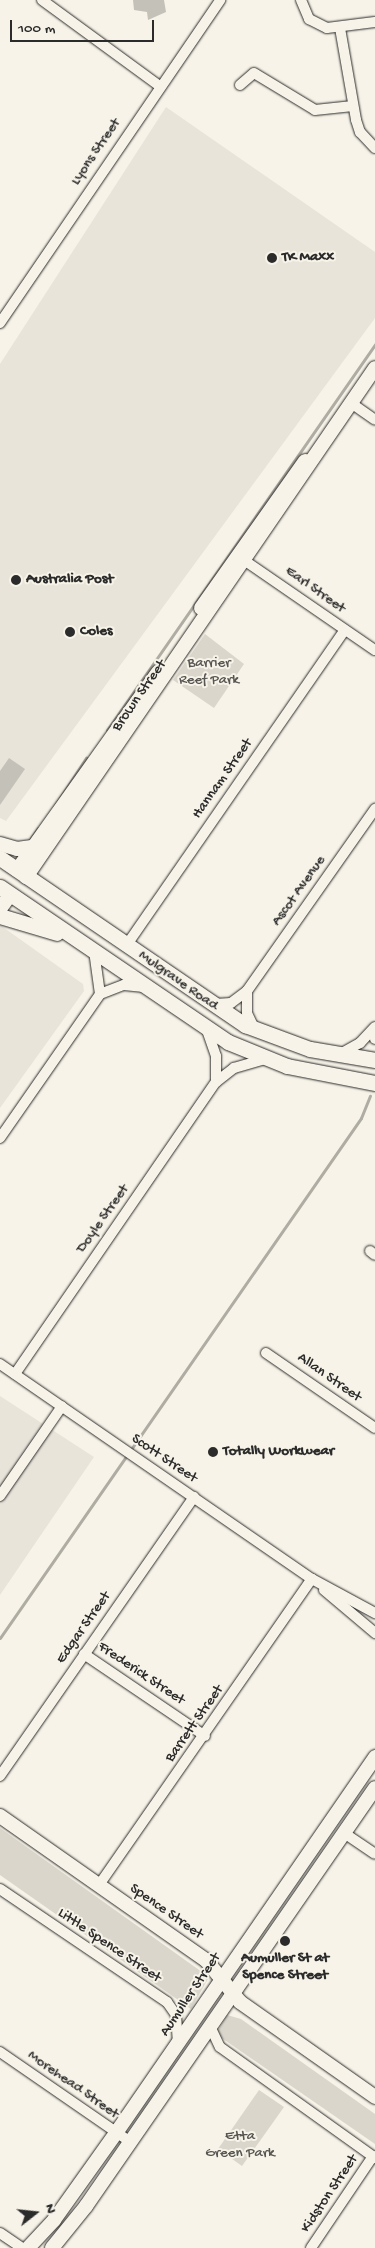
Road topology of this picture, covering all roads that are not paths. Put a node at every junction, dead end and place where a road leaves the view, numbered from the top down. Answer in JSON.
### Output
{"nodes":[{"id":1,"x":42,"y":0,"type":"edge"},
{"id":2,"x":220,"y":0,"type":"edge"},
{"id":3,"x":301,"y":0,"type":"edge"},
{"id":4,"x":375,"y":22,"type":"edge"},
{"id":5,"x":340,"y":28,"type":"junction"},
{"id":6,"x":158,"y":85,"type":"junction"},
{"id":7,"x":240,"y":86,"type":"dead end"},
{"id":8,"x":353,"y":106,"type":"junction"},
{"id":9,"x":375,"y":148,"type":"edge"},
{"id":10,"x":0,"y":323,"type":"edge"},
{"id":11,"x":375,"y":368,"type":"edge"},
{"id":12,"x":351,"y":403,"type":"junction"},
{"id":13,"x":375,"y":420,"type":"edge"},
{"id":14,"x":241,"y":558,"type":"junction"},
{"id":15,"x":345,"y":630,"type":"junction"},
{"id":16,"x":375,"y":650,"type":"edge"},
{"id":17,"x":375,"y":809,"type":"edge"},
{"id":18,"x":0,"y":844,"type":"edge"},
{"id":19,"x":32,"y":847,"type":"junction"},
{"id":20,"x":0,"y":858,"type":"edge"},
{"id":21,"x":22,"y":874,"type":"junction"},
{"id":22,"x":5,"y":891,"type":"edge"},
{"id":23,"x":0,"y":909,"type":"edge"},
{"id":24,"x":0,"y":916,"type":"edge"},
{"id":25,"x":77,"y":940,"type":"junction"},
{"id":26,"x":126,"y":946,"type":"junction"},
{"id":27,"x":94,"y":951,"type":"junction"},
{"id":28,"x":145,"y":987,"type":"junction"},
{"id":29,"x":247,"y":991,"type":"junction"},
{"id":30,"x":100,"y":994,"type":"junction"},
{"id":31,"x":208,"y":1003,"type":"junction"},
{"id":32,"x":375,"y":1027,"type":"edge"},
{"id":33,"x":207,"y":1030,"type":"junction"},
{"id":34,"x":256,"y":1030,"type":"junction"},
{"id":35,"x":336,"y":1055,"type":"junction"},
{"id":36,"x":265,"y":1059,"type":"junction"},
{"id":37,"x":375,"y":1060,"type":"edge"},
{"id":38,"x":216,"y":1082,"type":"junction"},
{"id":39,"x":375,"y":1083,"type":"edge"},
{"id":40,"x":0,"y":1138,"type":"edge"},
{"id":41,"x":266,"y":1353,"type":"dead end"},
{"id":42,"x":0,"y":1364,"type":"edge"},
{"id":43,"x":14,"y":1374,"type":"junction"},
{"id":44,"x":62,"y":1406,"type":"junction"},
{"id":45,"x":375,"y":1428,"type":"edge"},
{"id":46,"x":0,"y":1496,"type":"edge"},
{"id":47,"x":194,"y":1497,"type":"junction"},
{"id":48,"x":312,"y":1579,"type":"junction"},
{"id":49,"x":375,"y":1613,"type":"edge"},
{"id":50,"x":375,"y":1634,"type":"edge"},
{"id":51,"x":84,"y":1654,"type":"junction"},
{"id":52,"x":205,"y":1736,"type":"junction"},
{"id":53,"x":375,"y":1757,"type":"edge"},
{"id":54,"x":0,"y":1776,"type":"edge"},
{"id":55,"x":375,"y":1788,"type":"edge"},
{"id":56,"x":0,"y":1816,"type":"edge"},
{"id":57,"x":344,"y":1832,"type":"junction"},
{"id":58,"x":333,"y":1849,"type":"junction"},
{"id":59,"x":375,"y":1854,"type":"edge"},
{"id":60,"x":290,"y":1880,"type":"junction"},
{"id":61,"x":99,"y":1885,"type":"junction"},
{"id":62,"x":0,"y":1890,"type":"edge"},
{"id":63,"x":221,"y":1980,"type":"junction"},
{"id":64,"x":232,"y":1994,"type":"junction"},
{"id":65,"x":210,"y":2026,"type":"junction"},
{"id":66,"x":178,"y":2042,"type":"junction"},
{"id":67,"x":220,"y":2047,"type":"junction"},
{"id":68,"x":194,"y":2050,"type":"junction"},
{"id":69,"x":0,"y":2052,"type":"edge"},
{"id":70,"x":375,"y":2097,"type":"edge"},
{"id":71,"x":116,"y":2133,"type":"junction"},
{"id":72,"x":129,"y":2142,"type":"junction"},
{"id":73,"x":374,"y":2157,"type":"edge"},
{"id":74,"x":0,"y":2233,"type":"edge"},
{"id":75,"x":22,"y":2248,"type":"edge"},
{"id":76,"x":28,"y":2248,"type":"edge"},
{"id":77,"x":52,"y":2248,"type":"edge"},
{"id":78,"x":311,"y":2248,"type":"edge"}],
"edges":[{"from":1,"to":6,"type":"street"},
{"from":2,"to":6,"type":"street","name":"Lyons Street"},
{"from":3,"to":5,"type":"street"},
{"from":4,"to":5,"type":"street"},
{"from":5,"to":8,"type":"street"},
{"from":6,"to":10,"type":"street","name":"Lyons Street"},
{"from":7,"to":8,"type":"street"},
{"from":8,"to":9,"type":"street"},
{"from":11,"to":12,"type":"street","name":"Brown Street"},
{"from":12,"to":13,"type":"street"},
{"from":12,"to":14,"type":"street","name":"Brown Street"},
{"from":14,"to":15,"type":"street","name":"Earl Street"},
{"from":14,"to":19,"type":"street","name":"Brown Street"},
{"from":14,"to":21,"type":"street","name":"Brown Street"},
{"from":15,"to":16,"type":"street","name":"Earl Street"},
{"from":15,"to":26,"type":"street","name":"Hannam Street"},
{"from":17,"to":29,"type":"street","name":"Ascot Avenue"},
{"from":18,"to":19,"type":"street"},
{"from":19,"to":21,"type":"street","name":"Brown Street"},
{"from":20,"to":21,"type":"main road","name":"Mulgrave Road"},
{"from":21,"to":22,"type":"main road","name":"Brown Street"},
{"from":21,"to":26,"type":"main road","name":"Mulgrave Road"},
{"from":22,"to":23,"type":"street","name":"Brown Street"},
{"from":22,"to":25,"type":"main road","name":"Mulgrave Road"},
{"from":24,"to":25,"type":"main road"},
{"from":25,"to":27,"type":"main road","name":"Mulgrave Road"},
{"from":26,"to":31,"type":"main road","name":"Mulgrave Road"},
{"from":27,"to":28,"type":"main road","name":"Mulgrave Road"},
{"from":27,"to":30,"type":"street"},
{"from":28,"to":30,"type":"street"},
{"from":28,"to":33,"type":"main road","name":"Mulgrave Road"},
{"from":29,"to":31,"type":"street","name":"Ascot Avenue"},
{"from":29,"to":34,"type":"street"},
{"from":30,"to":40,"type":"street"},
{"from":31,"to":34,"type":"main road","name":"Mulgrave Road"},
{"from":32,"to":35,"type":"street"},
{"from":33,"to":36,"type":"main road","name":"Mulgrave Road"},
{"from":33,"to":38,"type":"street"},
{"from":34,"to":35,"type":"main road","name":"Mulgrave Road"},
{"from":35,"to":37,"type":"main road","name":"Mulgrave Road"},
{"from":36,"to":38,"type":"street","name":"Doyle Street"},
{"from":36,"to":39,"type":"main road","name":"Mulgrave Road"},
{"from":38,"to":43,"type":"street","name":"Doyle Street"},
{"from":41,"to":45,"type":"street","name":"Allan Street"},
{"from":42,"to":43,"type":"street","name":"Scott Street"},
{"from":43,"to":44,"type":"street","name":"Scott Street"},
{"from":44,"to":46,"type":"street"},
{"from":44,"to":47,"type":"street","name":"Scott Street"},
{"from":47,"to":48,"type":"street","name":"Scott Street"},
{"from":47,"to":51,"type":"street","name":"Edgar Street"},
{"from":48,"to":49,"type":"street","name":"Scott Street"},
{"from":48,"to":50,"type":"street","name":"Scott Street"},
{"from":48,"to":52,"type":"street","name":"Barrett Street"},
{"from":51,"to":52,"type":"street","name":"Frederick Street"},
{"from":51,"to":54,"type":"street","name":"Edgar Street"},
{"from":52,"to":61,"type":"street","name":"Barrett Street"},
{"from":53,"to":60,"type":"street","name":"Aumuller Street"},
{"from":55,"to":57,"type":"street"},
{"from":56,"to":61,"type":"street","name":"Spence Street"},
{"from":57,"to":58,"type":"street"},
{"from":57,"to":59,"type":"street"},
{"from":58,"to":60,"type":"street"},
{"from":58,"to":64,"type":"street"},
{"from":60,"to":63,"type":"street","name":"Aumuller Street"},
{"from":61,"to":63,"type":"street","name":"Spence Street"},
{"from":62,"to":66,"type":"street","name":"Little Spence Street"},
{"from":63,"to":64,"type":"street","name":"Spence Street"},
{"from":63,"to":66,"type":"street","name":"Aumuller Street"},
{"from":64,"to":65,"type":"street"},
{"from":64,"to":70,"type":"street","name":"Spence Street"},
{"from":65,"to":67,"type":"street"},
{"from":65,"to":68,"type":"street"},
{"from":66,"to":71,"type":"street","name":"Aumuller Street"},
{"from":67,"to":68,"type":"street"},
{"from":67,"to":73,"type":"street"},
{"from":68,"to":72,"type":"street"},
{"from":69,"to":71,"type":"street","name":"Morehead Street"},
{"from":71,"to":72,"type":"street","name":"Morehead Street"},
{"from":71,"to":76,"type":"street","name":"Aumuller Street"},
{"from":72,"to":77,"type":"street"},
{"from":73,"to":78,"type":"street","name":"Kidston Street"},
{"from":74,"to":75,"type":"street"}]}
